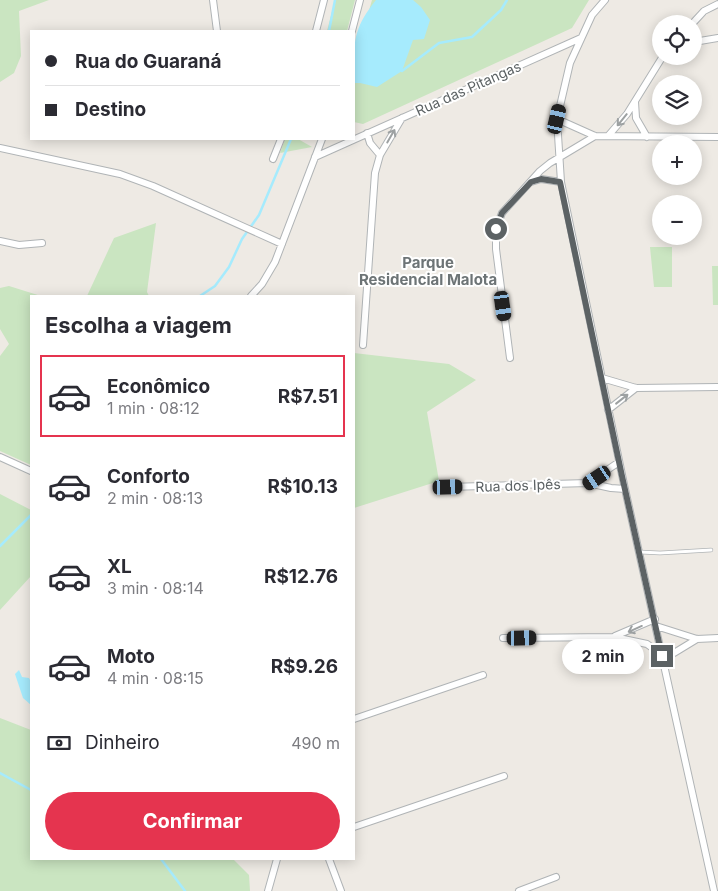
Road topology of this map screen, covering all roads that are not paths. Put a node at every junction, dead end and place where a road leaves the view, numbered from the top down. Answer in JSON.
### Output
{"nodes":[{"id":1,"x":213,"y":0,"type":"edge"},
{"id":2,"x":324,"y":0,"type":"edge"},
{"id":3,"x":360,"y":0,"type":"edge"},
{"id":4,"x":605,"y":0,"type":"edge"},
{"id":5,"x":718,"y":4,"type":"edge"},
{"id":6,"x":700,"y":15,"type":"edge"},
{"id":7,"x":217,"y":30,"type":"edge"},
{"id":8,"x":316,"y":30,"type":"edge"},
{"id":9,"x":352,"y":30,"type":"edge"},
{"id":10,"x":581,"y":38,"type":"junction"},
{"id":11,"x":718,"y":38,"type":"edge"},
{"id":12,"x":702,"y":41,"type":"edge"},
{"id":13,"x":658,"y":65,"type":"edge"},
{"id":14,"x":635,"y":102,"type":"junction"},
{"id":15,"x":402,"y":118,"type":"junction"},
{"id":16,"x":557,"y":119,"type":"junction"},
{"id":17,"x":367,"y":133,"type":"junction"},
{"id":18,"x":595,"y":136,"type":"junction"},
{"id":19,"x":608,"y":136,"type":"junction"},
{"id":20,"x":718,"y":136,"type":"edge"},
{"id":21,"x":647,"y":137,"type":"junction"},
{"id":22,"x":355,"y":139,"type":"edge"},
{"id":23,"x":281,"y":140,"type":"edge"},
{"id":24,"x":320,"y":140,"type":"edge"},
{"id":25,"x":352,"y":140,"type":"edge"},
{"id":26,"x":0,"y":148,"type":"edge"},
{"id":27,"x":380,"y":155,"type":"junction"},
{"id":28,"x":315,"y":157,"type":"junction"},
{"id":29,"x":559,"y":158,"type":"junction"},
{"id":30,"x":272,"y":159,"type":"dead end"},
{"id":31,"x":531,"y":182,"type":"junction"},
{"id":32,"x":560,"y":182,"type":"junction"},
{"id":33,"x":0,"y":241,"type":"edge"},
{"id":34,"x":42,"y":243,"type":"dead end"},
{"id":35,"x":282,"y":244,"type":"junction"},
{"id":36,"x":252,"y":295,"type":"edge"},
{"id":37,"x":363,"y":345,"type":"dead end"},
{"id":38,"x":510,"y":358,"type":"dead end"},
{"id":39,"x":602,"y":378,"type":"junction"},
{"id":40,"x":718,"y":387,"type":"edge"},
{"id":41,"x":636,"y":388,"type":"junction"},
{"id":42,"x":608,"y":410,"type":"junction"},
{"id":43,"x":0,"y":457,"type":"edge"},
{"id":44,"x":619,"y":462,"type":"junction"},
{"id":45,"x":30,"y":471,"type":"edge"},
{"id":46,"x":588,"y":483,"type":"junction"},
{"id":47,"x":448,"y":487,"type":"dead end"},
{"id":48,"x":625,"y":490,"type":"junction"},
{"id":49,"x":711,"y":550,"type":"dead end"},
{"id":50,"x":639,"y":552,"type":"junction"},
{"id":51,"x":655,"y":623,"type":"junction"},
{"id":52,"x":614,"y":637,"type":"junction"},
{"id":53,"x":503,"y":638,"type":"dead end"},
{"id":54,"x":718,"y":638,"type":"edge"},
{"id":55,"x":697,"y":639,"type":"junction"},
{"id":56,"x":662,"y":656,"type":"junction"},
{"id":57,"x":483,"y":675,"type":"dead end"},
{"id":58,"x":355,"y":718,"type":"edge"},
{"id":59,"x":504,"y":776,"type":"dead end"},
{"id":60,"x":355,"y":827,"type":"edge"},
{"id":61,"x":277,"y":860,"type":"edge"},
{"id":62,"x":330,"y":860,"type":"edge"},
{"id":63,"x":710,"y":872,"type":"junction"},
{"id":64,"x":556,"y":876,"type":"dead end"},
{"id":65,"x":718,"y":876,"type":"edge"},
{"id":66,"x":268,"y":891,"type":"edge"},
{"id":67,"x":340,"y":891,"type":"edge"},
{"id":68,"x":519,"y":891,"type":"edge"},
{"id":69,"x":714,"y":891,"type":"edge"}],
"edges":[{"from":1,"to":7,"type":"street"},
{"from":2,"to":8,"type":"street"},
{"from":3,"to":9,"type":"street"},
{"from":4,"to":10,"type":"street"},
{"from":5,"to":6,"type":"street"},
{"from":10,"to":15,"type":"street","name":"Rua das Pitangas"},
{"from":10,"to":16,"type":"street"},
{"from":11,"to":12,"type":"street"},
{"from":13,"to":14,"type":"street"},
{"from":14,"to":19,"type":"street","one_way":true},
{"from":14,"to":21,"type":"street"},
{"from":15,"to":17,"type":"street","name":"Rua das Pitangas"},
{"from":27,"to":15,"type":"street","one_way":true},
{"from":16,"to":18,"type":"street"},
{"from":16,"to":29,"type":"street"},
{"from":17,"to":22,"type":"street","name":"Rua das Pitangas"},
{"from":17,"to":27,"type":"street"},
{"from":18,"to":19,"type":"street"},
{"from":18,"to":29,"type":"street"},
{"from":19,"to":21,"type":"street"},
{"from":20,"to":21,"type":"street"},
{"from":23,"to":30,"type":"street"},
{"from":24,"to":28,"type":"street"},
{"from":25,"to":28,"type":"street","name":"Rua das Pitangas"},
{"from":26,"to":35,"type":"street"},
{"from":27,"to":37,"type":"street"},
{"from":28,"to":35,"type":"street"},
{"from":29,"to":31,"type":"street"},
{"from":29,"to":32,"type":"street"},
{"from":31,"to":32,"type":"street"},
{"from":31,"to":38,"type":"street"},
{"from":32,"to":39,"type":"street"},
{"from":33,"to":34,"type":"street"},
{"from":35,"to":36,"type":"street"},
{"from":39,"to":41,"type":"street"},
{"from":39,"to":42,"type":"street"},
{"from":40,"to":41,"type":"street"},
{"from":42,"to":41,"type":"street","one_way":true},
{"from":42,"to":44,"type":"street"},
{"from":43,"to":45,"type":"street"},
{"from":44,"to":46,"type":"street"},
{"from":44,"to":48,"type":"street"},
{"from":46,"to":47,"type":"street","name":"Rua dos Ipês"},
{"from":46,"to":48,"type":"street","name":"Rua dos Ipês"},
{"from":48,"to":50,"type":"street"},
{"from":49,"to":50,"type":"lane"},
{"from":50,"to":51,"type":"street"},
{"from":51,"to":52,"type":"street","one_way":true},
{"from":51,"to":55,"type":"street"},
{"from":51,"to":56,"type":"street"},
{"from":52,"to":53,"type":"street"},
{"from":52,"to":56,"type":"street"},
{"from":54,"to":55,"type":"street"},
{"from":55,"to":56,"type":"street"},
{"from":56,"to":63,"type":"street"},
{"from":57,"to":58,"type":"street"},
{"from":59,"to":60,"type":"street"},
{"from":61,"to":66,"type":"street"},
{"from":62,"to":67,"type":"street"},
{"from":63,"to":65,"type":"street"},
{"from":63,"to":69,"type":"street"},
{"from":64,"to":68,"type":"street"}]}
